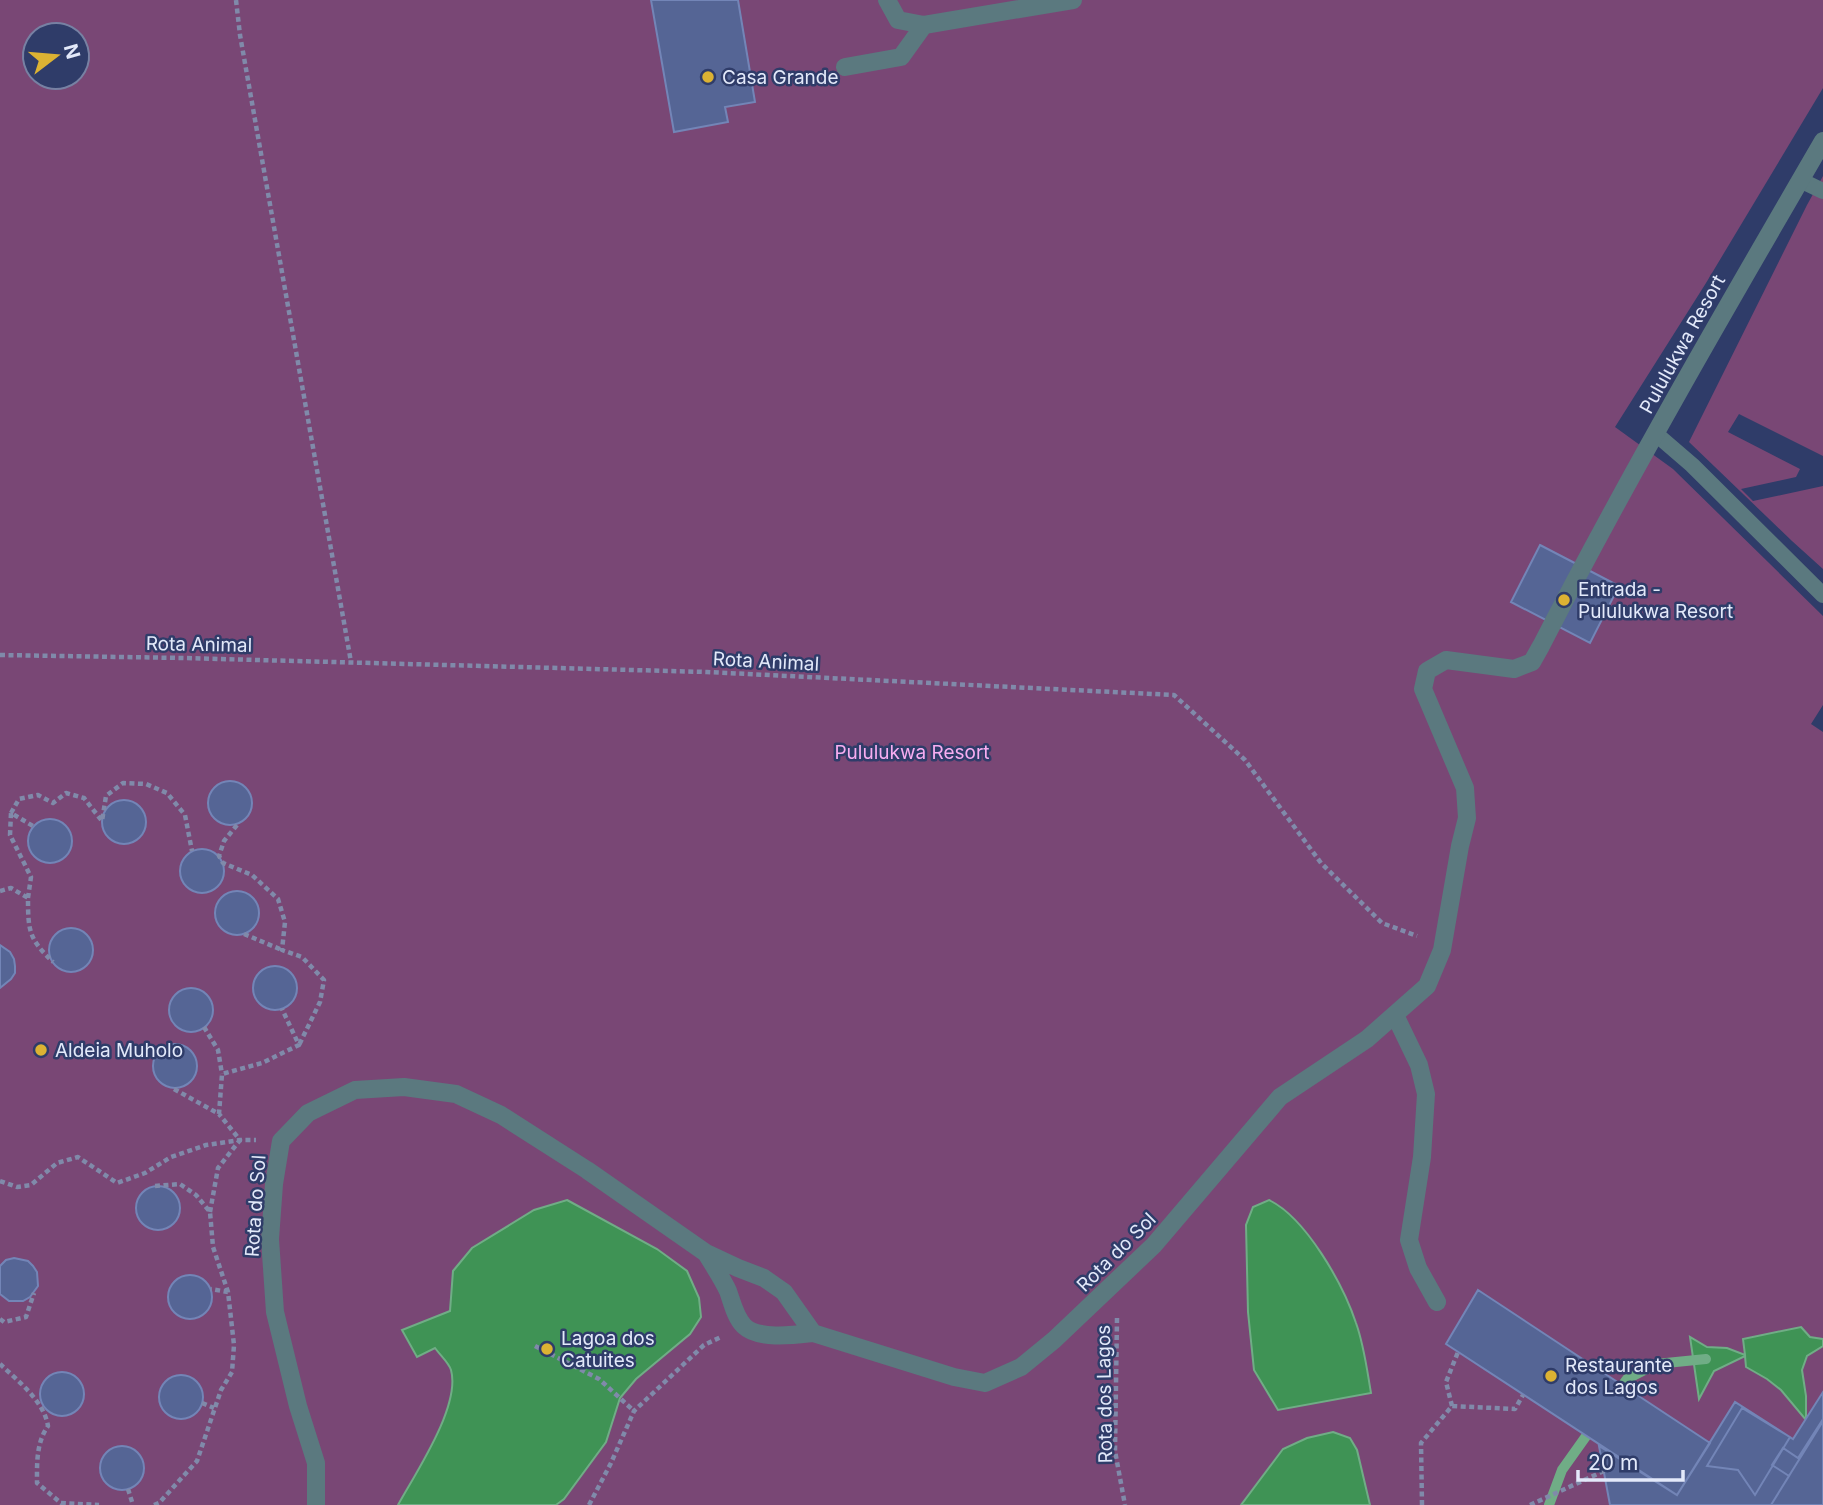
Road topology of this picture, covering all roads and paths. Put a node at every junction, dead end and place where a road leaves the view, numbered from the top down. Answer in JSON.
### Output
{"nodes":[{"id":1,"x":236,"y":0,"type":"edge"},
{"id":2,"x":887,"y":0,"type":"edge"},
{"id":3,"x":1073,"y":0,"type":"edge"},
{"id":4,"x":924,"y":25,"type":"junction"},
{"id":5,"x":845,"y":67,"type":"dead end"},
{"id":6,"x":1823,"y":141,"type":"edge"},
{"id":7,"x":1800,"y":180,"type":"junction"},
{"id":8,"x":1823,"y":191,"type":"edge"},
{"id":9,"x":1656,"y":434,"type":"junction"},
{"id":10,"x":1581,"y":570,"type":"joint"},
{"id":11,"x":1823,"y":594,"type":"edge"},
{"id":12,"x":0,"y":655,"type":"edge"},
{"id":13,"x":351,"y":662,"type":"junction"},
{"id":14,"x":11,"y":813,"type":"junction"},
{"id":15,"x":237,"y":825,"type":"dead end"},
{"id":16,"x":33,"y":826,"type":"dead end"},
{"id":17,"x":192,"y":851,"type":"dead end"},
{"id":18,"x":0,"y":891,"type":"edge"},
{"id":19,"x":28,"y":898,"type":"junction"},
{"id":20,"x":244,"y":934,"type":"dead end"},
{"id":21,"x":1426,"y":940,"type":"dead end"},
{"id":22,"x":282,"y":950,"type":"junction"},
{"id":23,"x":53,"y":962,"type":"dead end"},
{"id":24,"x":282,"y":1009,"type":"dead end"},
{"id":25,"x":1395,"y":1016,"type":"junction"},
{"id":26,"x":204,"y":1027,"type":"dead end"},
{"id":27,"x":299,"y":1045,"type":"junction"},
{"id":28,"x":222,"y":1074,"type":"junction"},
{"id":29,"x":174,"y":1089,"type":"dead end"},
{"id":30,"x":219,"y":1114,"type":"junction"},
{"id":31,"x":240,"y":1140,"type":"junction"},
{"id":32,"x":281,"y":1141,"type":"junction"},
{"id":33,"x":0,"y":1181,"type":"edge"},
{"id":34,"x":155,"y":1186,"type":"dead end"},
{"id":35,"x":209,"y":1212,"type":"junction"},
{"id":36,"x":706,"y":1253,"type":"junction"},
{"id":37,"x":1117,"y":1282,"type":"junction"},
{"id":38,"x":211,"y":1289,"type":"dead end"},
{"id":39,"x":228,"y":1292,"type":"junction"},
{"id":40,"x":34,"y":1293,"type":"dead end"},
{"id":41,"x":1437,"y":1302,"type":"dead end"},
{"id":42,"x":0,"y":1319,"type":"edge"},
{"id":43,"x":745,"y":1327,"type":"junction"},
{"id":44,"x":813,"y":1333,"type":"junction"},
{"id":45,"x":535,"y":1346,"type":"dead end"},
{"id":46,"x":1458,"y":1352,"type":"dead end"},
{"id":47,"x":0,"y":1364,"type":"edge"},
{"id":48,"x":1523,"y":1395,"type":"dead end"},
{"id":49,"x":202,"y":1403,"type":"dead end"},
{"id":50,"x":1452,"y":1406,"type":"junction"},
{"id":51,"x":214,"y":1408,"type":"junction"},
{"id":52,"x":634,"y":1411,"type":"junction"},
{"id":53,"x":55,"y":1415,"type":"dead end"},
{"id":54,"x":47,"y":1418,"type":"junction"},
{"id":55,"x":1604,"y":1471,"type":"dead end"},
{"id":56,"x":128,"y":1489,"type":"dead end"},
{"id":57,"x":99,"y":1505,"type":"edge"},
{"id":58,"x":133,"y":1505,"type":"edge"},
{"id":59,"x":154,"y":1505,"type":"edge"},
{"id":60,"x":316,"y":1505,"type":"edge"},
{"id":61,"x":589,"y":1505,"type":"edge"},
{"id":62,"x":1125,"y":1505,"type":"edge"},
{"id":63,"x":1422,"y":1505,"type":"edge"},
{"id":64,"x":1530,"y":1505,"type":"edge"}],
"edges":[{"from":1,"to":13,"type":"path"},
{"from":2,"to":4,"type":"street"},
{"from":3,"to":4,"type":"street"},
{"from":4,"to":5,"type":"street"},
{"from":6,"to":7,"type":"street","name":"Pululukwa Resort"},
{"from":7,"to":8,"type":"lane"},
{"from":7,"to":9,"type":"street","name":"Pululukwa Resort"},
{"from":9,"to":10,"type":"street","name":"Pululukwa Resort"},
{"from":9,"to":11,"type":"lane"},
{"from":10,"to":25,"type":"street","name":"Rota do Sol"},
{"from":12,"to":13,"type":"path","name":"Rota Animal"},
{"from":13,"to":21,"type":"path","name":"Rota Animal"},
{"from":14,"to":16,"type":"path"},
{"from":14,"to":17,"type":"path"},
{"from":14,"to":19,"type":"path"},
{"from":15,"to":22,"type":"path"},
{"from":18,"to":19,"type":"path"},
{"from":19,"to":23,"type":"path"},
{"from":20,"to":22,"type":"path"},
{"from":22,"to":27,"type":"path"},
{"from":24,"to":27,"type":"path"},
{"from":25,"to":37,"type":"street","name":"Rota do Sol"},
{"from":25,"to":41,"type":"street"},
{"from":26,"to":28,"type":"path"},
{"from":27,"to":28,"type":"path"},
{"from":28,"to":30,"type":"path"},
{"from":29,"to":30,"type":"path"},
{"from":30,"to":31,"type":"path"},
{"from":31,"to":32,"type":"path"},
{"from":31,"to":33,"type":"path"},
{"from":31,"to":35,"type":"path"},
{"from":32,"to":36,"type":"street","name":"Rota do Sol"},
{"from":32,"to":60,"type":"street","name":"Rota do Sol"},
{"from":34,"to":35,"type":"path"},
{"from":35,"to":39,"type":"path"},
{"from":36,"to":43,"type":"street","name":"Rota do Sol"},
{"from":36,"to":44,"type":"street","name":"Rota do Sol"},
{"from":37,"to":44,"type":"street","name":"Rota do Sol"},
{"from":37,"to":62,"type":"path","name":"Rota dos Lagos"},
{"from":38,"to":39,"type":"path"},
{"from":39,"to":51,"type":"path"},
{"from":40,"to":42,"type":"path"},
{"from":43,"to":44,"type":"street","name":"Rota do Sol"},
{"from":43,"to":52,"type":"path"},
{"from":45,"to":52,"type":"path"},
{"from":46,"to":50,"type":"path"},
{"from":47,"to":54,"type":"path"},
{"from":48,"to":50,"type":"path"},
{"from":49,"to":51,"type":"path"},
{"from":50,"to":63,"type":"path"},
{"from":51,"to":59,"type":"path"},
{"from":52,"to":61,"type":"path"},
{"from":53,"to":54,"type":"path"},
{"from":54,"to":57,"type":"path"},
{"from":55,"to":64,"type":"path"},
{"from":56,"to":58,"type":"path"}]}
